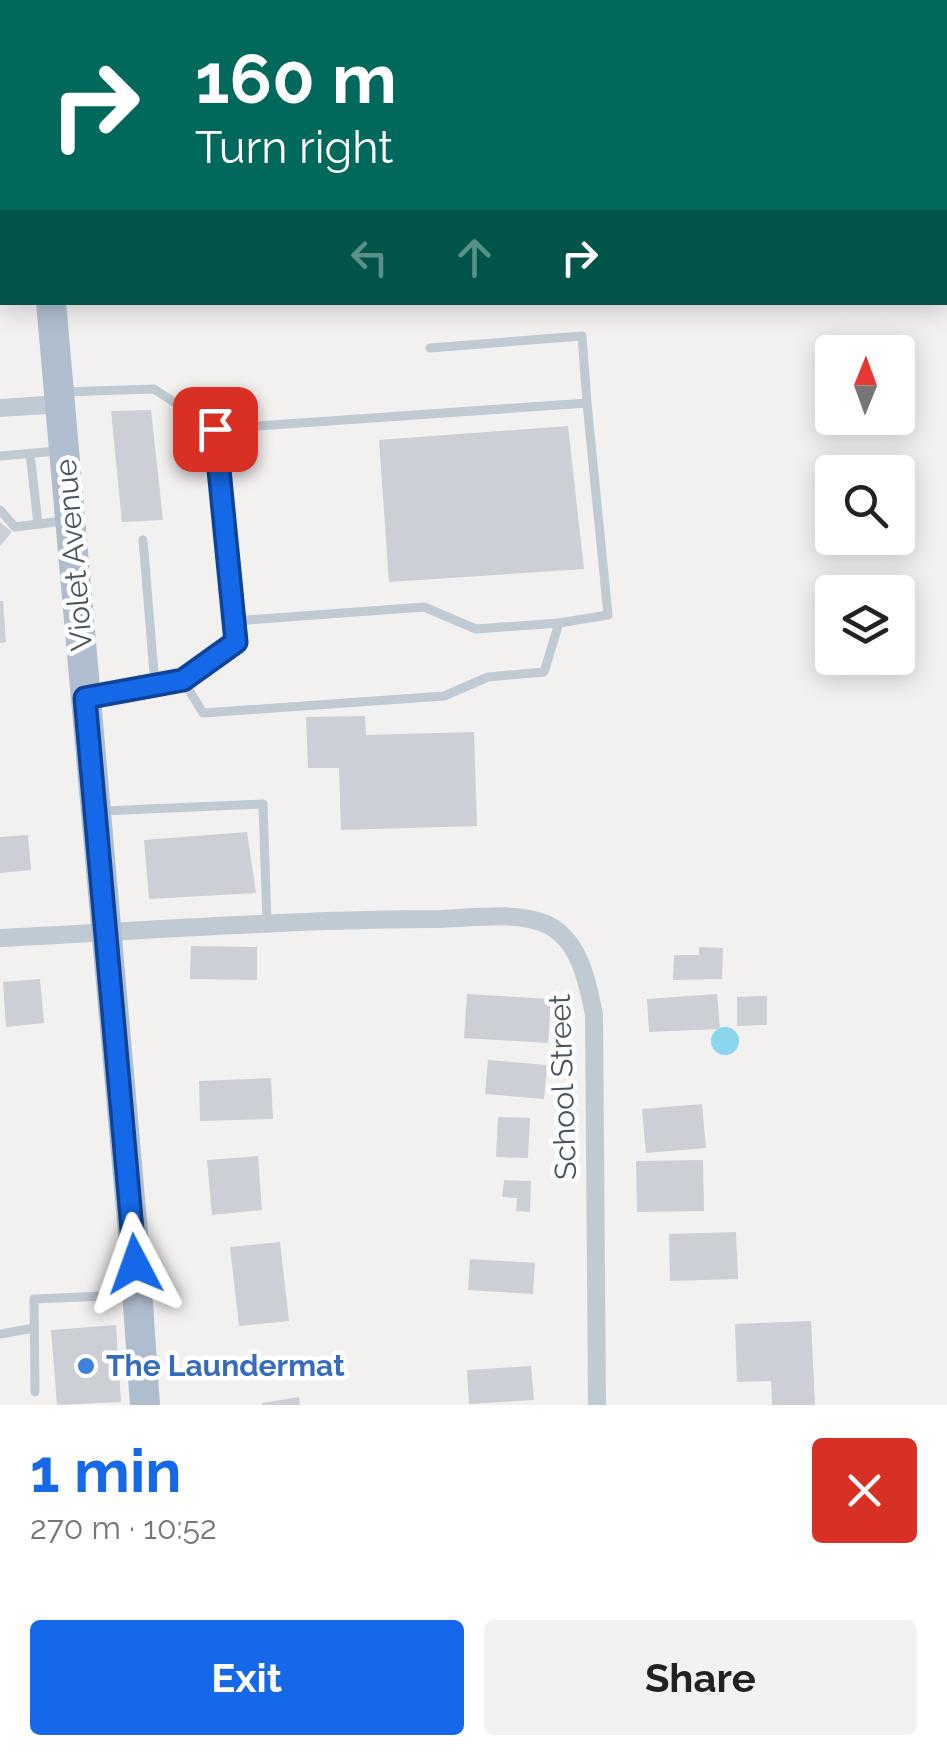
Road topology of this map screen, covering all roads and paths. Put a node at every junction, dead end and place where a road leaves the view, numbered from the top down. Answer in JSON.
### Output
{"nodes":[{"id":1,"x":52,"y":305,"type":"edge"},
{"id":2,"x":430,"y":348,"type":"dead end"},
{"id":3,"x":61,"y":398,"type":"junction"},
{"id":4,"x":588,"y":403,"type":"junction"},
{"id":5,"x":0,"y":408,"type":"edge"},
{"id":6,"x":215,"y":429,"type":"junction"},
{"id":7,"x":65,"y":451,"type":"junction"},
{"id":8,"x":30,"y":452,"type":"junction"},
{"id":9,"x":0,"y":456,"type":"edge"},
{"id":10,"x":0,"y":510,"type":"edge"},
{"id":11,"x":71,"y":520,"type":"junction"},
{"id":12,"x":38,"y":524,"type":"junction"},
{"id":13,"x":144,"y":540,"type":"dead end"},
{"id":14,"x":234,"y":622,"type":"junction"},
{"id":15,"x":559,"y":623,"type":"junction"},
{"id":16,"x":183,"y":680,"type":"junction"},
{"id":17,"x":155,"y":685,"type":"junction"},
{"id":18,"x":85,"y":698,"type":"junction"},
{"id":19,"x":95,"y":812,"type":"junction"},
{"id":20,"x":267,"y":925,"type":"junction"},
{"id":21,"x":105,"y":932,"type":"junction"},
{"id":22,"x":0,"y":938,"type":"edge"},
{"id":23,"x":137,"y":1294,"type":"junction"},
{"id":24,"x":34,"y":1328,"type":"junction"},
{"id":25,"x":0,"y":1334,"type":"edge"},
{"id":26,"x":34,"y":1392,"type":"dead end"},
{"id":27,"x":144,"y":1405,"type":"edge"},
{"id":28,"x":598,"y":1405,"type":"edge"}],
"edges":[{"from":1,"to":3,"type":"main road","name":"Violet Avenue"},
{"from":2,"to":4,"type":"lane"},
{"from":3,"to":5,"type":"street"},
{"from":3,"to":6,"type":"lane"},
{"from":3,"to":7,"type":"main road","name":"Violet Avenue"},
{"from":4,"to":6,"type":"lane"},
{"from":4,"to":15,"type":"lane"},
{"from":6,"to":14,"type":"lane"},
{"from":7,"to":8,"type":"lane"},
{"from":7,"to":11,"type":"main road","name":"Violet Avenue"},
{"from":8,"to":9,"type":"lane"},
{"from":8,"to":12,"type":"lane"},
{"from":10,"to":12,"type":"lane"},
{"from":11,"to":12,"type":"lane"},
{"from":11,"to":18,"type":"main road","name":"Violet Avenue"},
{"from":13,"to":17,"type":"lane"},
{"from":14,"to":15,"type":"lane"},
{"from":14,"to":16,"type":"lane"},
{"from":15,"to":16,"type":"lane"},
{"from":16,"to":17,"type":"lane"},
{"from":17,"to":18,"type":"lane"},
{"from":18,"to":19,"type":"main road","name":"Violet Avenue"},
{"from":19,"to":20,"type":"lane"},
{"from":19,"to":21,"type":"main road","name":"Violet Avenue"},
{"from":20,"to":21,"type":"street","name":"School Street"},
{"from":20,"to":28,"type":"street","name":"School Street"},
{"from":21,"to":22,"type":"street","name":"School Street"},
{"from":21,"to":23,"type":"main road","name":"Violet Avenue"},
{"from":23,"to":24,"type":"lane"},
{"from":23,"to":27,"type":"main road","name":"Violet Avenue"},
{"from":24,"to":25,"type":"lane"},
{"from":24,"to":26,"type":"lane"}]}
